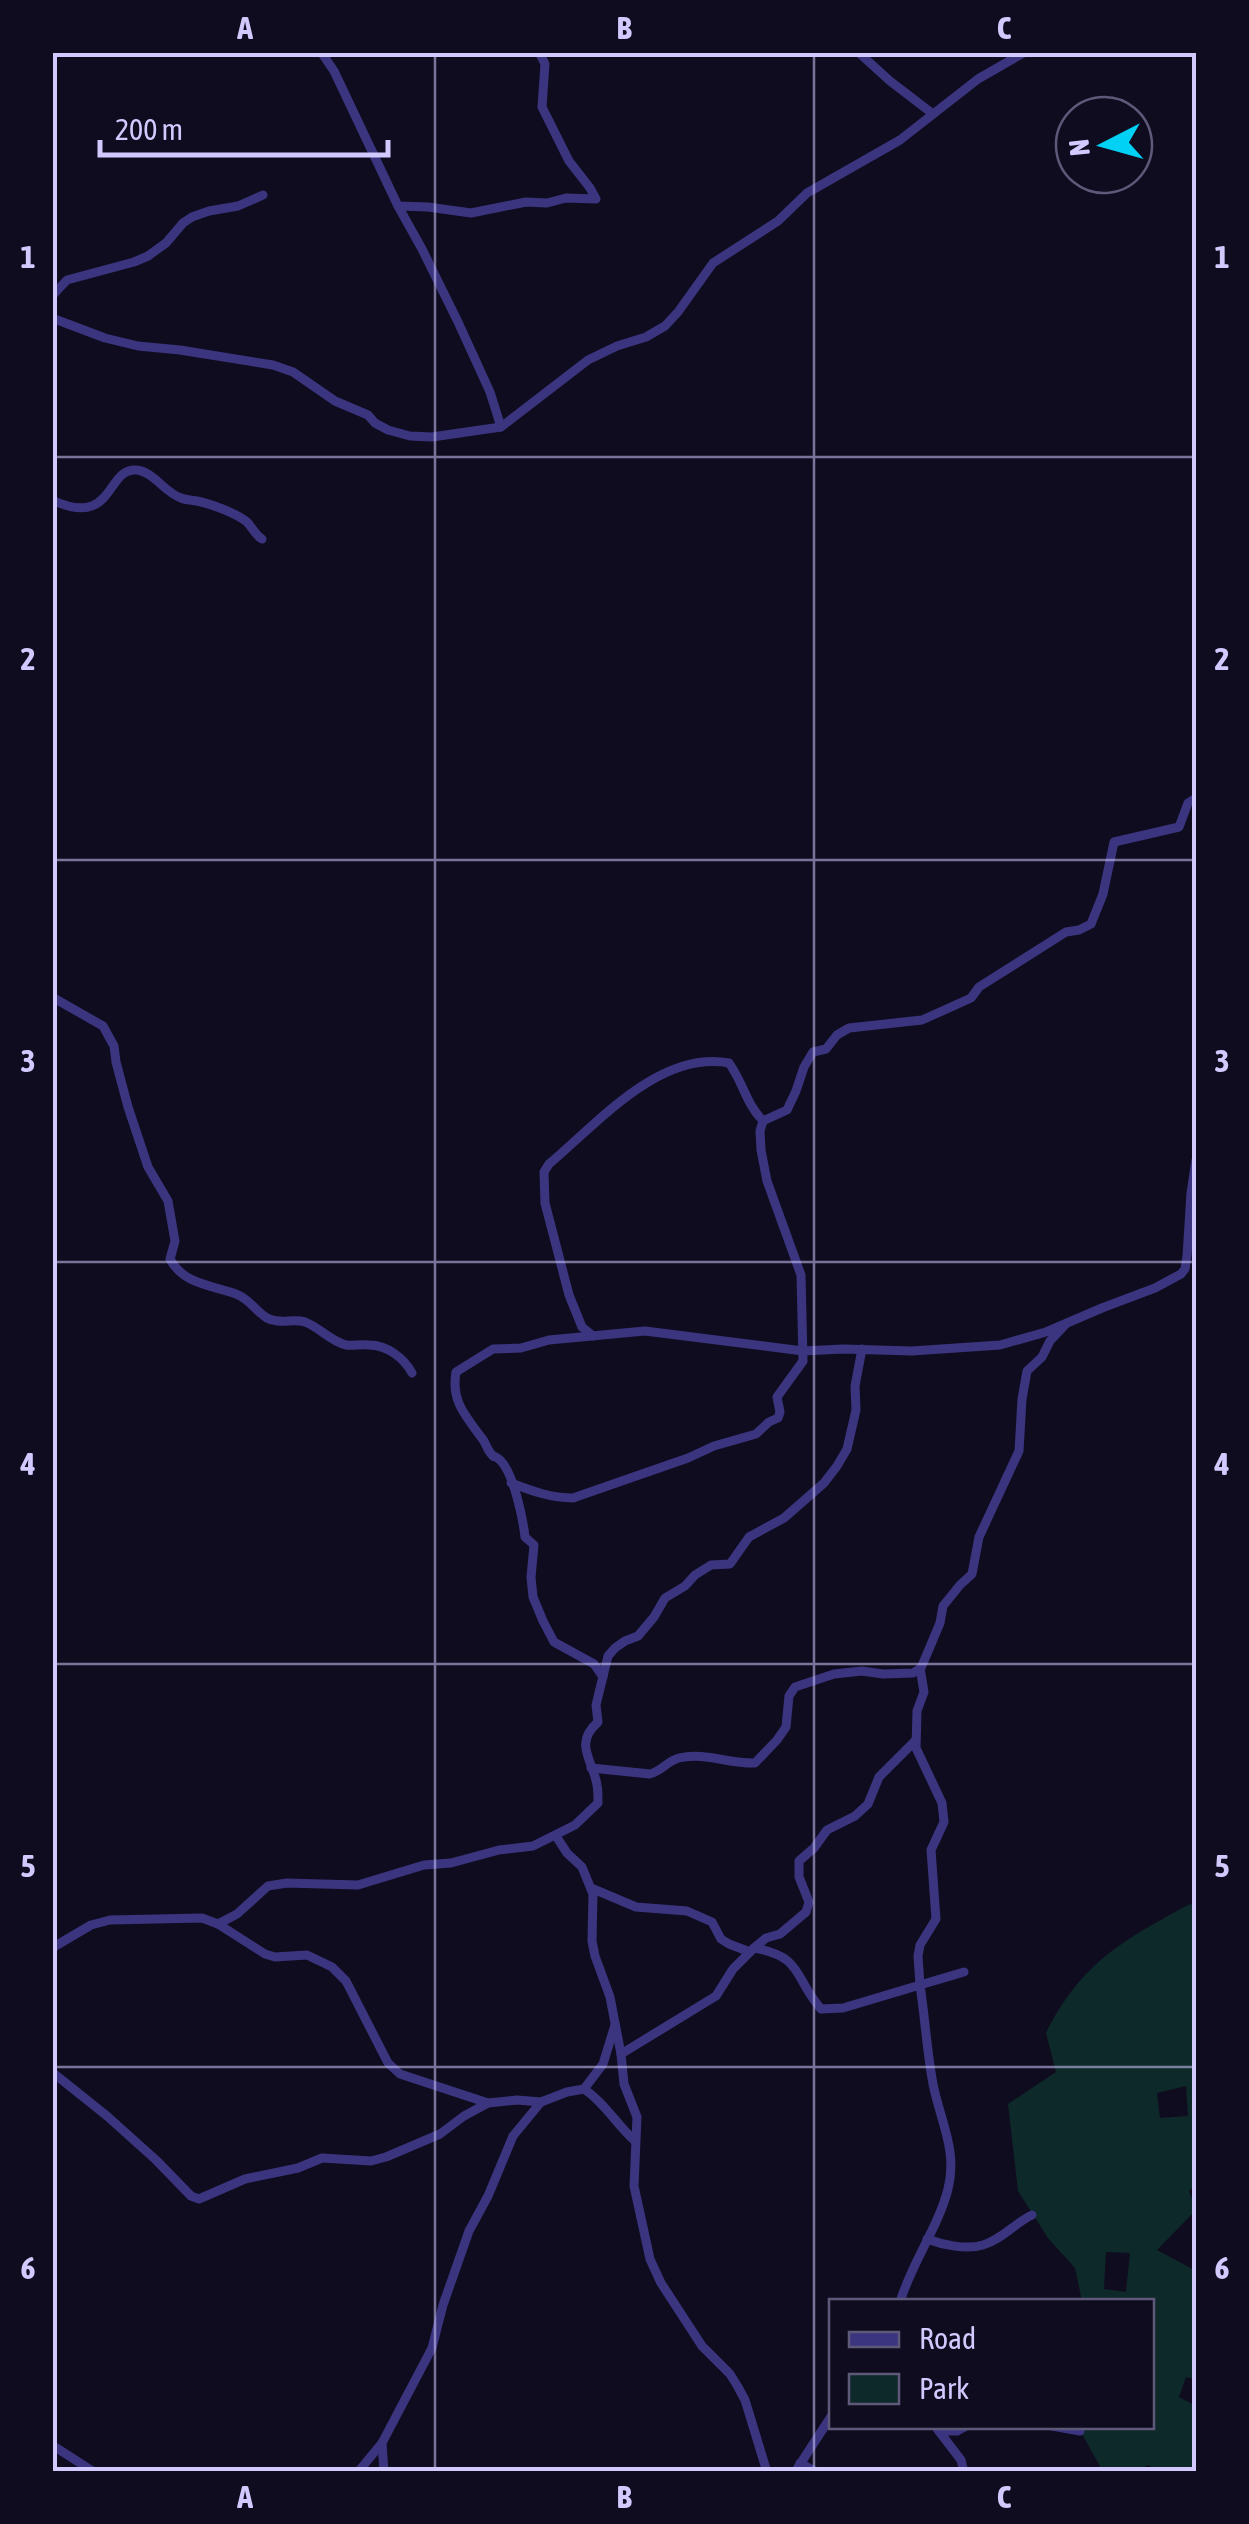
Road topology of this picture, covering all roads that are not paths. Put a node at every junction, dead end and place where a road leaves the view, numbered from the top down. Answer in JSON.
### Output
{"nodes":[{"id":1,"x":321,"y":52,"type":"edge"},
{"id":2,"x":540,"y":52,"type":"edge"},
{"id":3,"x":858,"y":52,"type":"edge"},
{"id":4,"x":1025,"y":52,"type":"edge"},
{"id":5,"x":933,"y":114,"type":"junction"},
{"id":6,"x":263,"y":195,"type":"dead end"},
{"id":7,"x":398,"y":206,"type":"junction"},
{"id":8,"x":52,"y":296,"type":"edge"},
{"id":9,"x":52,"y":318,"type":"edge"},
{"id":10,"x":501,"y":426,"type":"junction"},
{"id":11,"x":52,"y":500,"type":"edge"},
{"id":12,"x":262,"y":539,"type":"dead end"},
{"id":13,"x":1196,"y":798,"type":"edge"},
{"id":14,"x":52,"y":997,"type":"edge"},
{"id":15,"x":763,"y":1121,"type":"junction"},
{"id":16,"x":1196,"y":1160,"type":"edge"},
{"id":17,"x":1067,"y":1322,"type":"junction"},
{"id":18,"x":593,"y":1336,"type":"junction"},
{"id":19,"x":862,"y":1350,"type":"junction"},
{"id":20,"x":803,"y":1351,"type":"junction"},
{"id":21,"x":412,"y":1373,"type":"dead end"},
{"id":22,"x":511,"y":1483,"type":"junction"},
{"id":23,"x":920,"y":1668,"type":"junction"},
{"id":24,"x":602,"y":1677,"type":"junction"},
{"id":25,"x":916,"y":1740,"type":"junction"},
{"id":26,"x":591,"y":1768,"type":"junction"},
{"id":27,"x":556,"y":1836,"type":"junction"},
{"id":28,"x":591,"y":1888,"type":"junction"},
{"id":29,"x":218,"y":1924,"type":"junction"},
{"id":30,"x":52,"y":1948,"type":"edge"},
{"id":31,"x":752,"y":1950,"type":"junction"},
{"id":32,"x":964,"y":1972,"type":"dead end"},
{"id":33,"x":920,"y":1985,"type":"junction"},
{"id":34,"x":615,"y":2025,"type":"junction"},
{"id":35,"x":621,"y":2054,"type":"junction"},
{"id":36,"x":52,"y":2072,"type":"edge"},
{"id":37,"x":584,"y":2089,"type":"junction"},
{"id":38,"x":540,"y":2102,"type":"junction"},
{"id":39,"x":488,"y":2103,"type":"junction"},
{"id":40,"x":636,"y":2140,"type":"junction"},
{"id":41,"x":1032,"y":2215,"type":"dead end"},
{"id":42,"x":926,"y":2239,"type":"junction"},
{"id":43,"x":901,"y":2299,"type":"edge"},
{"id":44,"x":829,"y":2420,"type":"edge"},
{"id":45,"x":937,"y":2429,"type":"edge"},
{"id":46,"x":1073,"y":2429,"type":"edge"},
{"id":47,"x":1080,"y":2430,"type":"dead end"},
{"id":48,"x":382,"y":2443,"type":"junction"},
{"id":49,"x":52,"y":2445,"type":"edge"},
{"id":50,"x":798,"y":2467,"type":"edge"},
{"id":51,"x":94,"y":2472,"type":"edge"},
{"id":52,"x":358,"y":2472,"type":"edge"},
{"id":53,"x":384,"y":2472,"type":"edge"},
{"id":54,"x":767,"y":2472,"type":"edge"},
{"id":55,"x":816,"y":2472,"type":"edge"},
{"id":56,"x":964,"y":2472,"type":"edge"}],
"edges":[{"from":1,"to":7,"type":"street"},
{"from":2,"to":7,"type":"street"},
{"from":3,"to":5,"type":"street"},
{"from":4,"to":5,"type":"street"},
{"from":5,"to":10,"type":"street"},
{"from":6,"to":8,"type":"street"},
{"from":7,"to":10,"type":"street"},
{"from":9,"to":10,"type":"street"},
{"from":11,"to":12,"type":"street"},
{"from":13,"to":15,"type":"street"},
{"from":14,"to":21,"type":"street"},
{"from":15,"to":18,"type":"street"},
{"from":15,"to":20,"type":"street"},
{"from":16,"to":17,"type":"street"},
{"from":17,"to":19,"type":"street"},
{"from":17,"to":23,"type":"street"},
{"from":18,"to":20,"type":"street"},
{"from":18,"to":22,"type":"street"},
{"from":19,"to":20,"type":"street"},
{"from":19,"to":24,"type":"street"},
{"from":20,"to":22,"type":"street"},
{"from":22,"to":24,"type":"street"},
{"from":23,"to":25,"type":"street"},
{"from":23,"to":26,"type":"street"},
{"from":24,"to":26,"type":"street"},
{"from":25,"to":31,"type":"street"},
{"from":25,"to":33,"type":"street"},
{"from":26,"to":27,"type":"street"},
{"from":27,"to":28,"type":"street"},
{"from":27,"to":29,"type":"street"},
{"from":28,"to":31,"type":"street"},
{"from":28,"to":34,"type":"street"},
{"from":29,"to":30,"type":"street"},
{"from":29,"to":39,"type":"street"},
{"from":31,"to":33,"type":"street"},
{"from":31,"to":35,"type":"street"},
{"from":32,"to":33,"type":"street"},
{"from":33,"to":42,"type":"street"},
{"from":34,"to":35,"type":"street"},
{"from":34,"to":37,"type":"street"},
{"from":35,"to":40,"type":"street"},
{"from":36,"to":39,"type":"street"},
{"from":37,"to":38,"type":"street"},
{"from":37,"to":40,"type":"street"},
{"from":38,"to":39,"type":"street"},
{"from":38,"to":48,"type":"street"},
{"from":40,"to":54,"type":"street"},
{"from":41,"to":42,"type":"street"},
{"from":42,"to":43,"type":"street"},
{"from":44,"to":50,"type":"street"},
{"from":45,"to":56,"type":"street"},
{"from":46,"to":47,"type":"street"},
{"from":48,"to":52,"type":"street"},
{"from":48,"to":53,"type":"street"},
{"from":49,"to":51,"type":"street"},
{"from":50,"to":55,"type":"street"}]}
